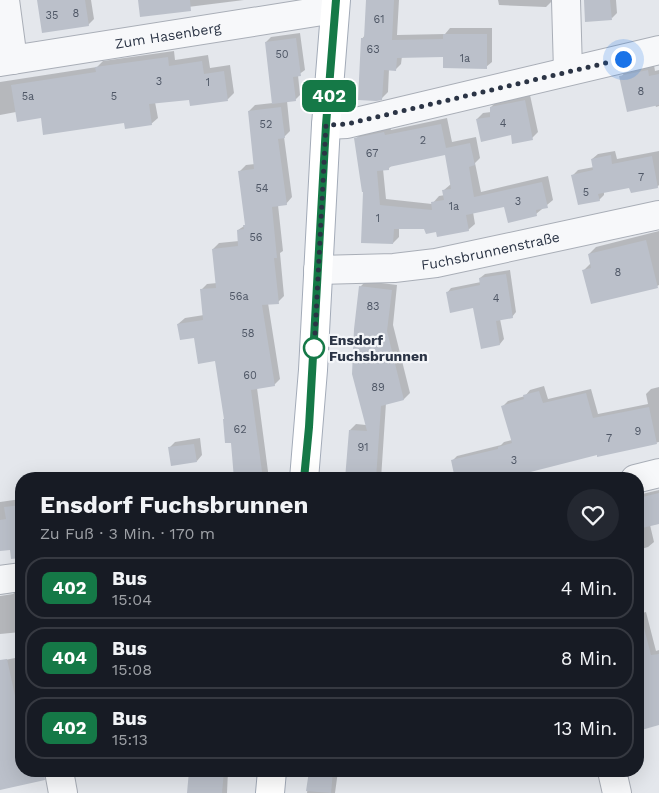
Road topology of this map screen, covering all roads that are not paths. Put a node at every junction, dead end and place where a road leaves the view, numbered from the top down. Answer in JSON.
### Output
{"nodes":[{"id":1,"x":5,"y":0,"type":"edge"},
{"id":2,"x":566,"y":0,"type":"edge"},
{"id":3,"x":336,"y":4,"type":"edge"},
{"id":4,"x":659,"y":50,"type":"edge"},
{"id":5,"x":6,"y":61,"type":"edge"},
{"id":6,"x":568,"y":71,"type":"junction"},
{"id":7,"x":326,"y":125,"type":"junction"},
{"id":8,"x":659,"y":214,"type":"edge"},
{"id":9,"x":318,"y":270,"type":"junction"},
{"id":10,"x":305,"y":472,"type":"edge"},
{"id":11,"x":659,"y":473,"type":"edge"},
{"id":12,"x":644,"y":477,"type":"edge"},
{"id":13,"x":15,"y":578,"type":"edge"},
{"id":14,"x":0,"y":580,"type":"edge"},
{"id":15,"x":61,"y":777,"type":"edge"},
{"id":16,"x":271,"y":777,"type":"edge"},
{"id":17,"x":613,"y":777,"type":"edge"},
{"id":18,"x":62,"y":793,"type":"edge"},
{"id":19,"x":270,"y":793,"type":"edge"},
{"id":20,"x":617,"y":793,"type":"edge"}],
"edges":[{"from":1,"to":5,"type":"street"},
{"from":2,"to":6,"type":"street"},
{"from":3,"to":5,"type":"street","name":"Zum Hasenberg"},
{"from":3,"to":7,"type":"main road"},
{"from":4,"to":6,"type":"street"},
{"from":6,"to":7,"type":"street"},
{"from":7,"to":9,"type":"main road"},
{"from":8,"to":9,"type":"street","name":"Fuchsbrunnenstraße"},
{"from":9,"to":10,"type":"main road"},
{"from":11,"to":12,"type":"street"},
{"from":13,"to":14,"type":"street"},
{"from":15,"to":18,"type":"street"},
{"from":16,"to":19,"type":"main road"},
{"from":17,"to":20,"type":"street"}]}
